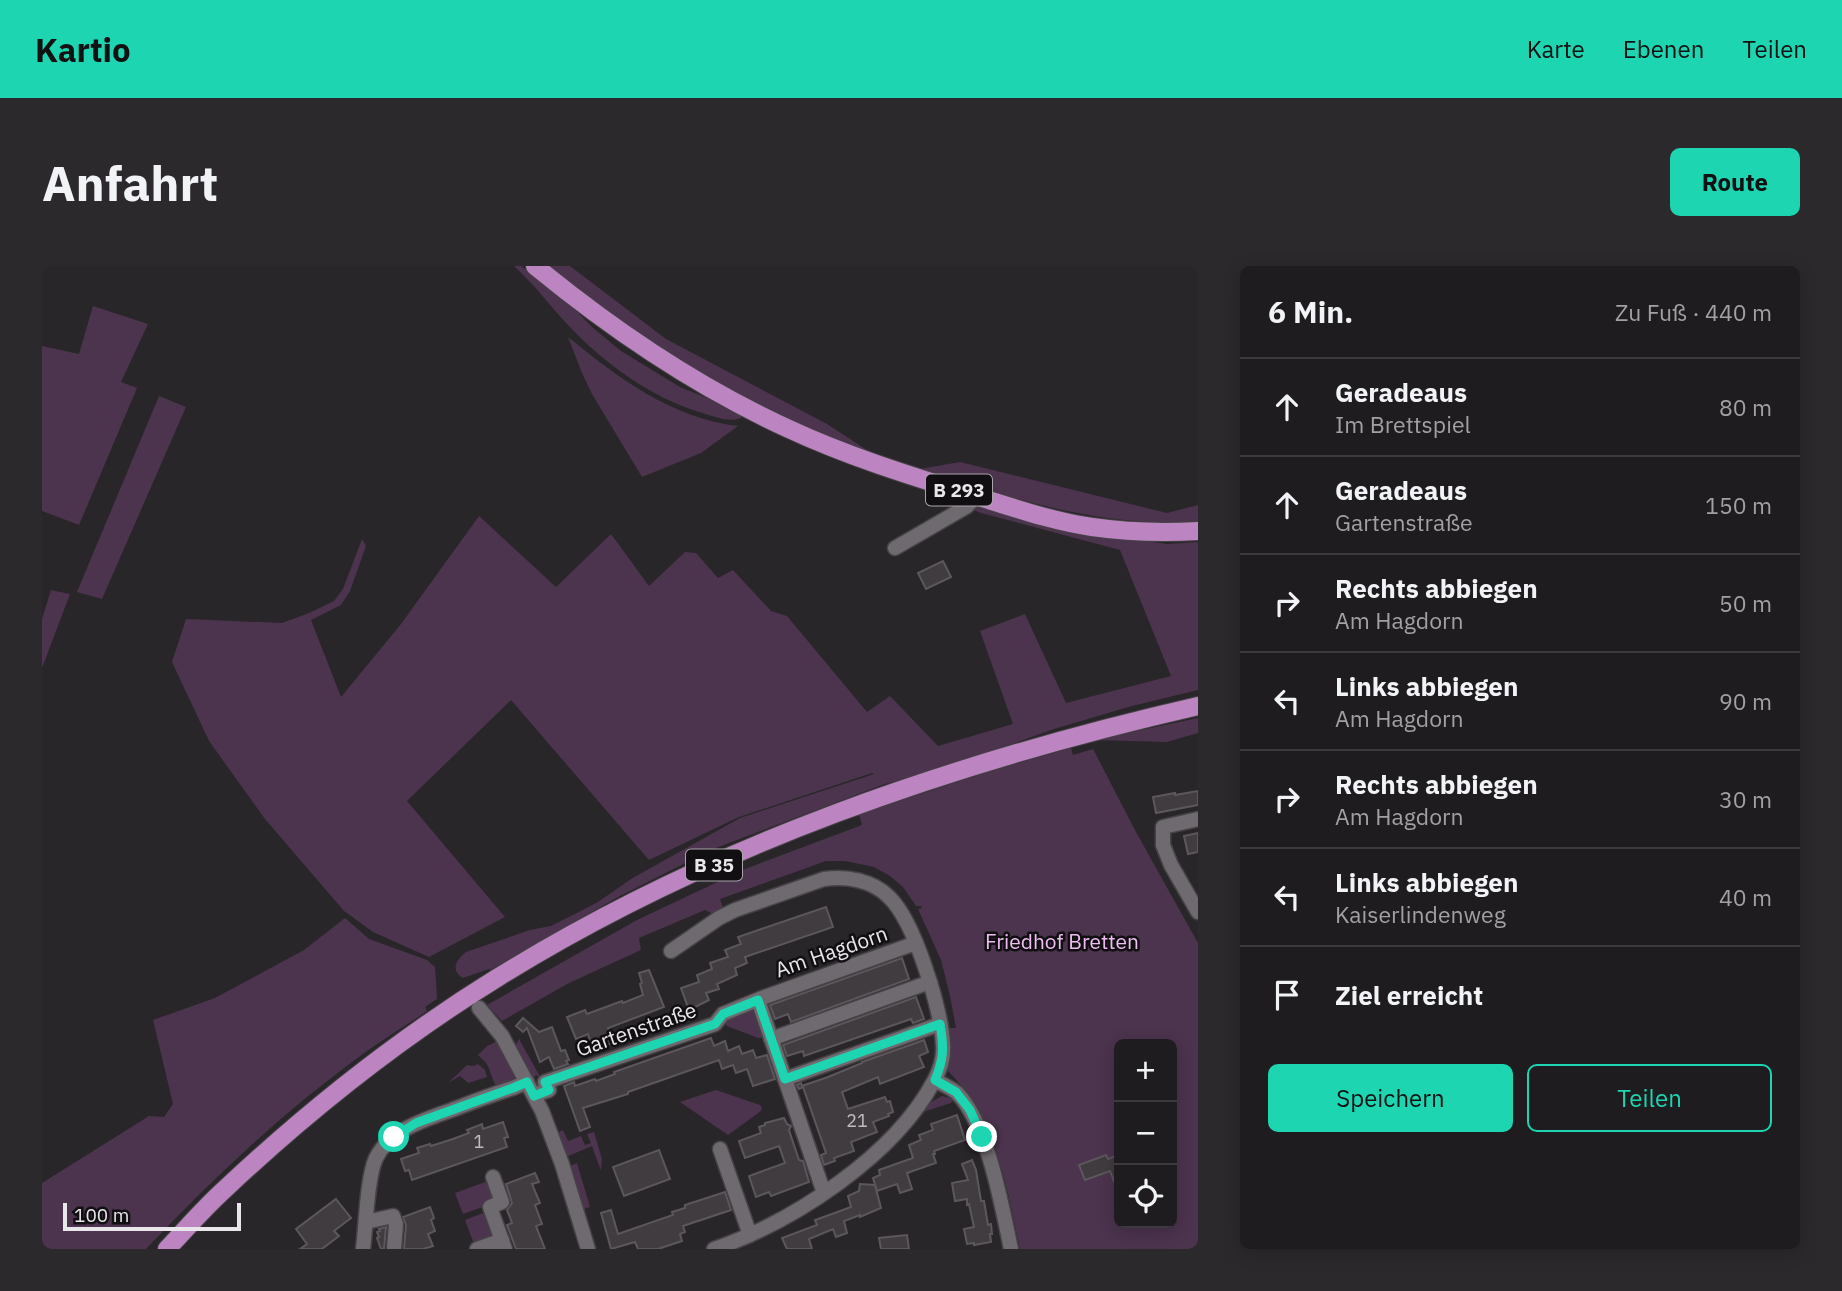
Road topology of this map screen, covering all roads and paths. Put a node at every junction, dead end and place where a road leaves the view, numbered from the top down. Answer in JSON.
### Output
{"nodes":[{"id":1,"x":535,"y":266,"type":"edge"},
{"id":2,"x":977,"y":496,"type":"junction"},
{"id":3,"x":1198,"y":531,"type":"edge"},
{"id":4,"x":895,"y":548,"type":"dead end"},
{"id":5,"x":1198,"y":706,"type":"edge"},
{"id":6,"x":1198,"y":819,"type":"edge"},
{"id":7,"x":1198,"y":912,"type":"edge"},
{"id":8,"x":916,"y":943,"type":"junction"},
{"id":9,"x":671,"y":951,"type":"dead end"},
{"id":10,"x":930,"y":982,"type":"junction"},
{"id":11,"x":758,"y":1000,"type":"junction"},
{"id":12,"x":479,"y":1007,"type":"dead end"},
{"id":13,"x":940,"y":1024,"type":"junction"},
{"id":14,"x":771,"y":1038,"type":"junction"},
{"id":15,"x":785,"y":1079,"type":"junction"},
{"id":16,"x":935,"y":1080,"type":"junction"},
{"id":17,"x":527,"y":1082,"type":"junction"},
{"id":18,"x":534,"y":1096,"type":"junction"},
{"id":19,"x":720,"y":1149,"type":"dead end"},
{"id":20,"x":493,"y":1177,"type":"dead end"},
{"id":21,"x":824,"y":1193,"type":"junction"},
{"id":22,"x":366,"y":1223,"type":"junction"},
{"id":23,"x":750,"y":1235,"type":"junction"},
{"id":24,"x":503,"y":1245,"type":"edge"},
{"id":25,"x":167,"y":1249,"type":"edge"},
{"id":26,"x":363,"y":1249,"type":"edge"},
{"id":27,"x":394,"y":1249,"type":"edge"},
{"id":28,"x":477,"y":1249,"type":"edge"},
{"id":29,"x":588,"y":1249,"type":"edge"},
{"id":30,"x":714,"y":1249,"type":"edge"},
{"id":31,"x":1011,"y":1249,"type":"edge"}],
"edges":[{"from":1,"to":2,"type":"main road","number":"B 293"},
{"from":2,"to":3,"type":"main road","number":"B 293"},
{"from":2,"to":4,"type":"street"},
{"from":5,"to":25,"type":"main road","number":"B 35"},
{"from":6,"to":7,"type":"street"},
{"from":8,"to":9,"type":"street","name":"Am Hagdorn"},
{"from":8,"to":10,"type":"street","name":"Am Hagdorn"},
{"from":8,"to":11,"type":"street","name":"Am Hagdorn"},
{"from":10,"to":13,"type":"street","name":"Am Hagdorn"},
{"from":10,"to":14,"type":"street"},
{"from":11,"to":14,"type":"street","name":"Am Hagdorn"},
{"from":11,"to":18,"type":"street","name":"Gartenstraße"},
{"from":12,"to":17,"type":"street"},
{"from":13,"to":15,"type":"street"},
{"from":13,"to":16,"type":"street","name":"Am Hagdorn"},
{"from":14,"to":15,"type":"street","name":"Am Hagdorn"},
{"from":15,"to":21,"type":"street","name":"Am Hagdorn"},
{"from":16,"to":21,"type":"street","name":"Am Hagdorn"},
{"from":16,"to":31,"type":"street"},
{"from":17,"to":18,"type":"street"},
{"from":17,"to":22,"type":"street"},
{"from":18,"to":29,"type":"street"},
{"from":19,"to":23,"type":"street"},
{"from":20,"to":24,"type":"street"},
{"from":21,"to":23,"type":"street","name":"Am Hagdorn"},
{"from":22,"to":26,"type":"street"},
{"from":22,"to":27,"type":"street"},
{"from":23,"to":30,"type":"street","name":"Am Hagdorn"},
{"from":24,"to":28,"type":"street"}]}
